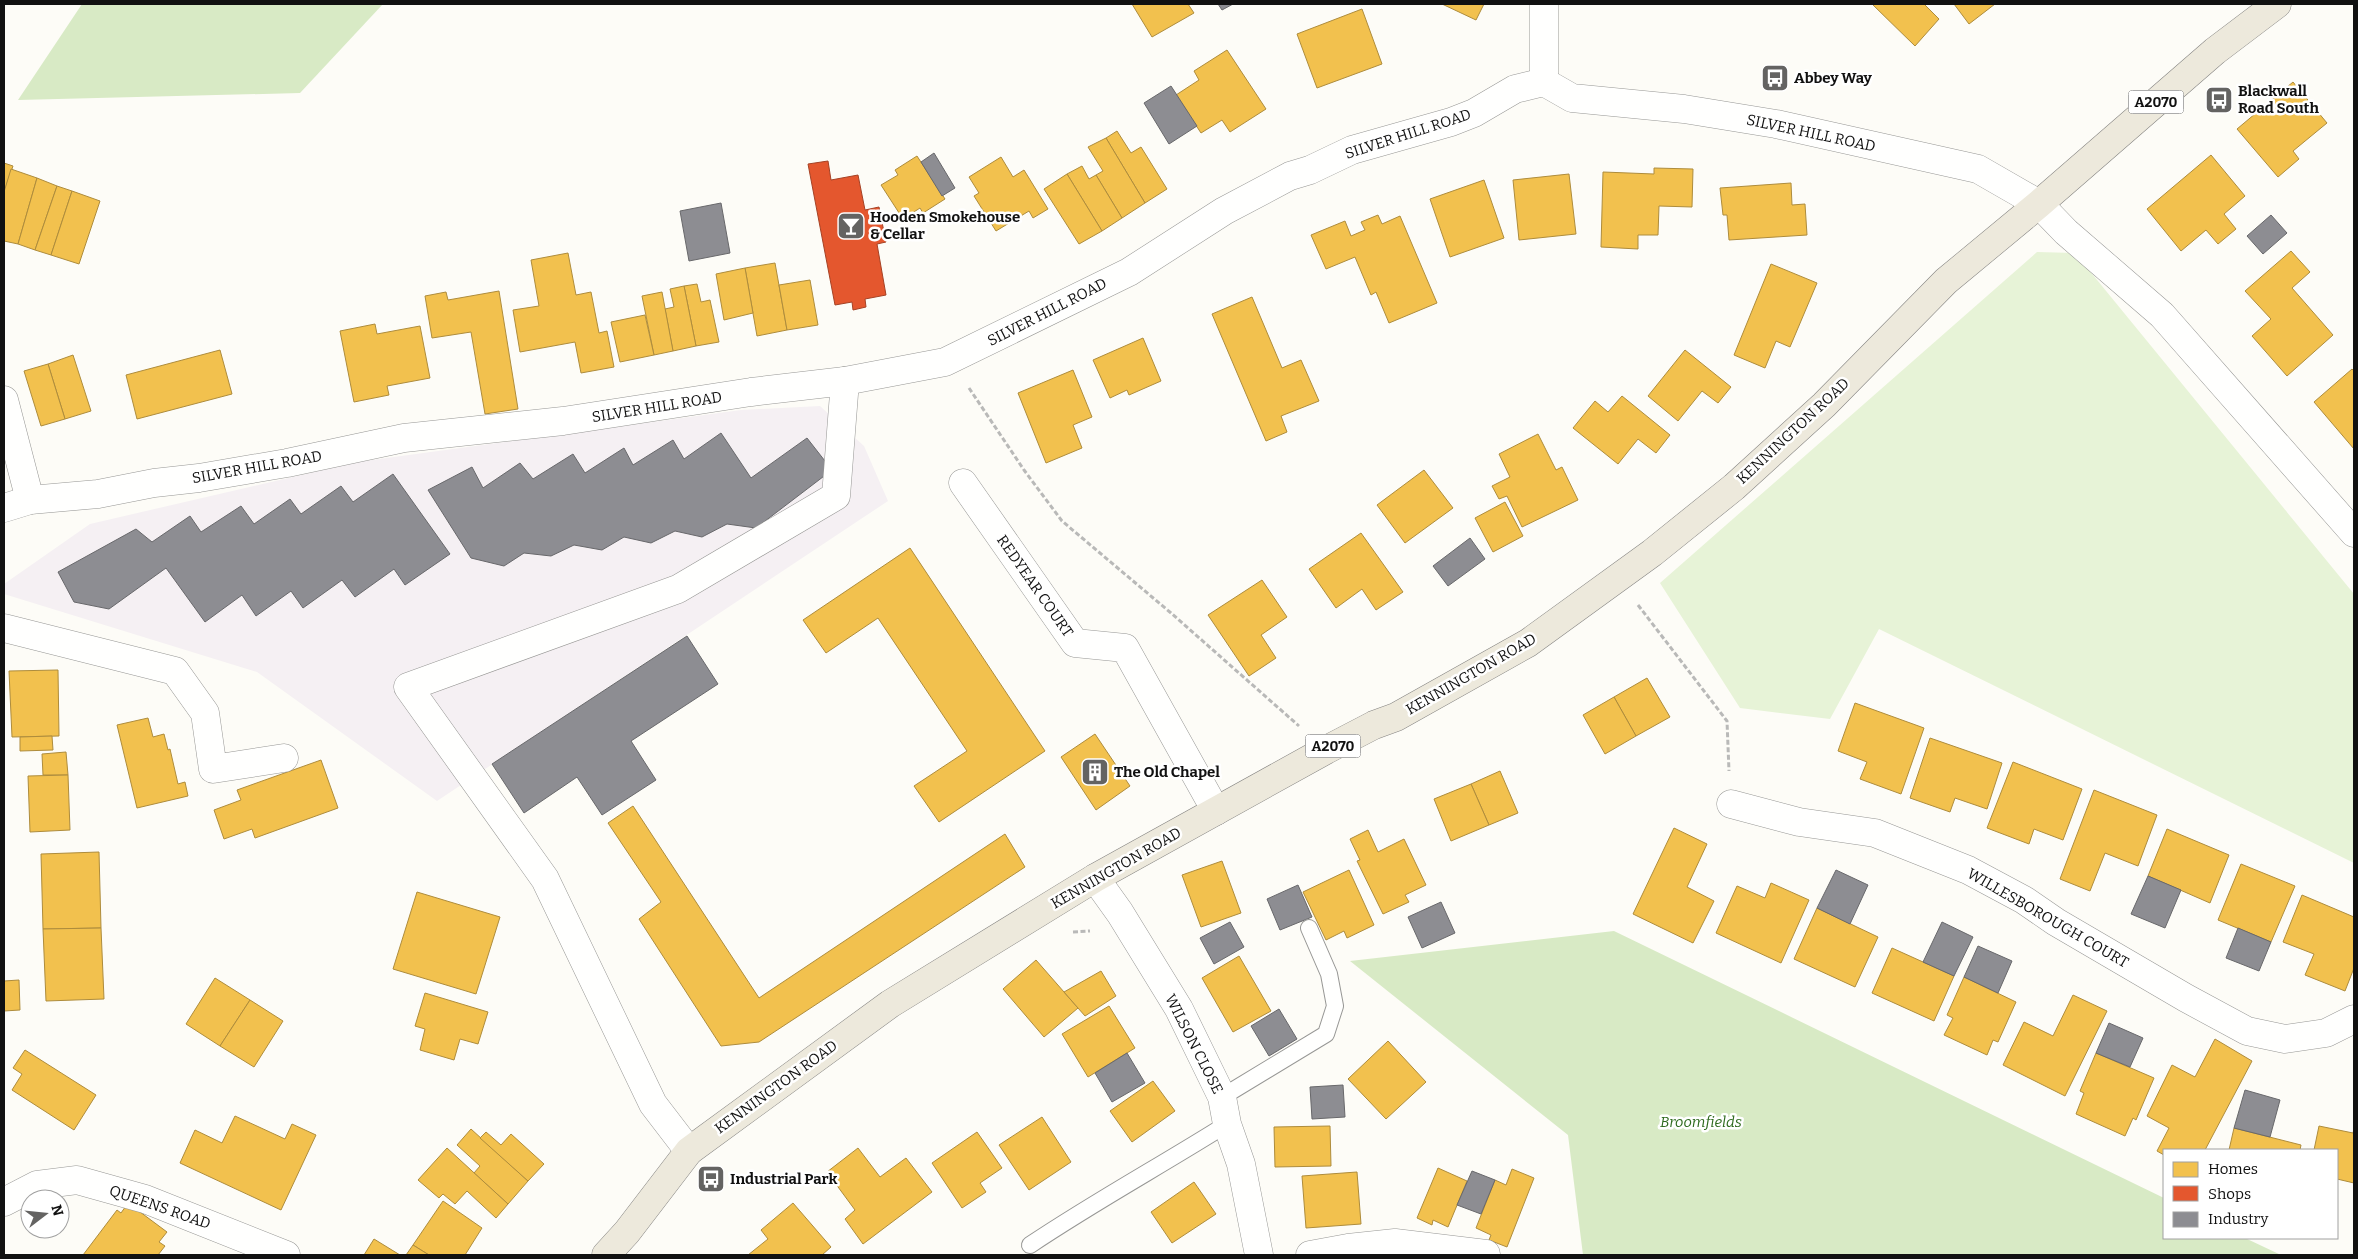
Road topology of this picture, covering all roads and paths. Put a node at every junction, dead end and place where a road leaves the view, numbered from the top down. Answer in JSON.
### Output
{"nodes":[{"id":1,"x":1544,"y":4,"type":"edge"},
{"id":2,"x":2277,"y":4,"type":"edge"},
{"id":3,"x":1544,"y":82,"type":"junction"},
{"id":4,"x":2039,"y":204,"type":"junction"},
{"id":5,"x":956,"y":358,"type":"junction"},
{"id":6,"x":845,"y":381,"type":"junction"},
{"id":7,"x":4,"y":400,"type":"edge"},
{"id":8,"x":963,"y":483,"type":"dead end"},
{"id":9,"x":30,"y":500,"type":"junction"},
{"id":10,"x":4,"y":508,"type":"edge"},
{"id":11,"x":2354,"y":533,"type":"edge"},
{"id":12,"x":1604,"y":586,"type":"junction"},
{"id":13,"x":4,"y":628,"type":"edge"},
{"id":14,"x":1326,"y":750,"type":"junction"},
{"id":15,"x":284,"y":758,"type":"dead end"},
{"id":16,"x":1731,"y":804,"type":"joint"},
{"id":17,"x":1216,"y":810,"type":"junction"},
{"id":18,"x":1095,"y":878,"type":"junction"},
{"id":19,"x":1309,"y":928,"type":"dead end"},
{"id":20,"x":2354,"y":1018,"type":"edge"},
{"id":21,"x":1222,"y":1097,"type":"junction"},
{"id":22,"x":1227,"y":1124,"type":"junction"},
{"id":23,"x":689,"y":1151,"type":"junction"},
{"id":24,"x":4,"y":1202,"type":"edge"},
{"id":25,"x":1030,"y":1245,"type":"dead end"},
{"id":26,"x":1421,"y":1252,"type":"edge"},
{"id":27,"x":1486,"y":1254,"type":"edge"},
{"id":28,"x":286,"y":1255,"type":"edge"},
{"id":29,"x":606,"y":1255,"type":"edge"},
{"id":30,"x":1258,"y":1255,"type":"edge"},
{"id":31,"x":1310,"y":1255,"type":"edge"}],
"edges":[{"from":1,"to":3,"type":"street"},
{"from":2,"to":4,"type":"main road","name":"KENNINGTON ROAD","number":"A2070"},
{"from":3,"to":4,"type":"street","name":"SILVER HILL ROAD"},
{"from":3,"to":5,"type":"street","name":"SILVER HILL ROAD"},
{"from":4,"to":11,"type":"street"},
{"from":4,"to":12,"type":"main road","name":"KENNINGTON ROAD","number":"A2070"},
{"from":5,"to":6,"type":"street","name":"SILVER HILL ROAD"},
{"from":5,"to":14,"type":"path"},
{"from":6,"to":9,"type":"street","name":"SILVER HILL ROAD"},
{"from":6,"to":23,"type":"street"},
{"from":7,"to":9,"type":"street"},
{"from":8,"to":17,"type":"street","name":"REDYEAR COURT"},
{"from":9,"to":10,"type":"street","name":"SILVER HILL ROAD"},
{"from":12,"to":14,"type":"main road","name":"KENNINGTON ROAD","number":"A2070"},
{"from":12,"to":16,"type":"path"},
{"from":13,"to":15,"type":"street"},
{"from":14,"to":17,"type":"main road","name":"KENNINGTON ROAD","number":"A2070"},
{"from":16,"to":20,"type":"street","name":"WILLESBOROUGH COURT"},
{"from":17,"to":18,"type":"main road","name":"KENNINGTON ROAD","number":"A2070"},
{"from":18,"to":21,"type":"street","name":"WILSON CLOSE"},
{"from":18,"to":23,"type":"main road","name":"KENNINGTON ROAD","number":"A2070"},
{"from":19,"to":21,"type":"lane"},
{"from":21,"to":22,"type":"street","name":"WILSON CLOSE"},
{"from":22,"to":25,"type":"lane"},
{"from":22,"to":30,"type":"street","name":"WILSON CLOSE"},
{"from":23,"to":29,"type":"main road","name":"KENNINGTON ROAD","number":"A2070"},
{"from":24,"to":28,"type":"street","name":"QUEENS ROAD"},
{"from":26,"to":27,"type":"street"},
{"from":26,"to":31,"type":"street"}]}
